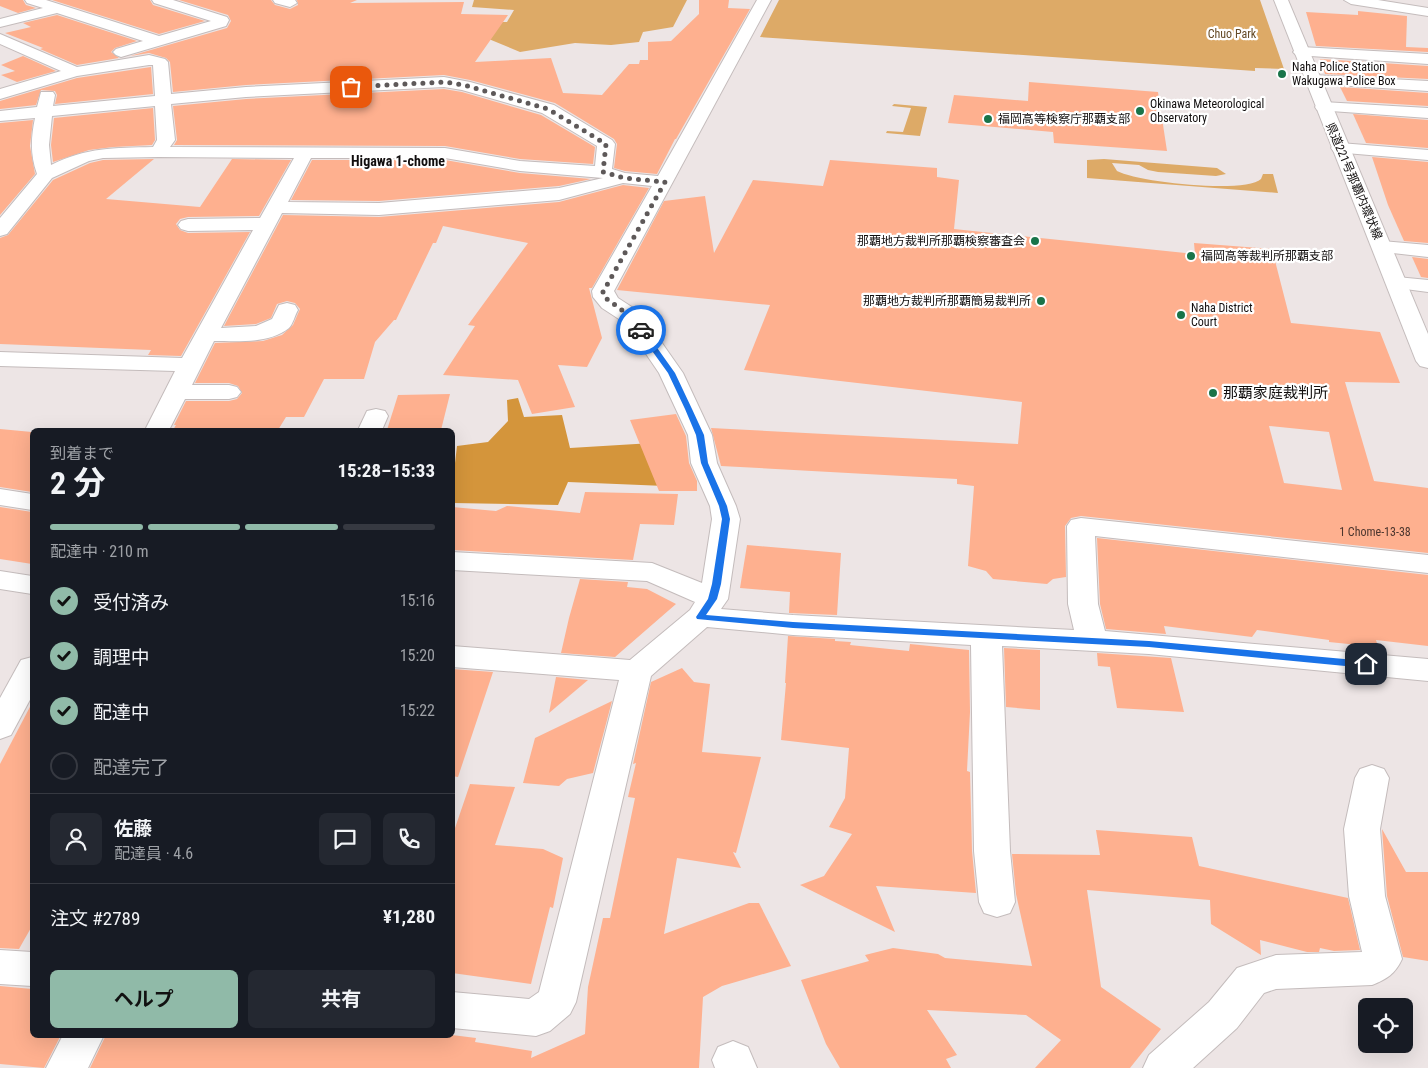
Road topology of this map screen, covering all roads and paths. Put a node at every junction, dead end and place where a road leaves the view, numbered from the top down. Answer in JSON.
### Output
{"nodes":[{"id":1,"x":32,"y":0,"type":"edge"},
{"id":2,"x":159,"y":0,"type":"edge"},
{"id":3,"x":764,"y":0,"type":"edge"},
{"id":4,"x":1281,"y":0,"type":"edge"},
{"id":5,"x":1352,"y":0,"type":"edge"},
{"id":6,"x":81,"y":2,"type":"dead end"},
{"id":7,"x":56,"y":9,"type":"junction"},
{"id":8,"x":1428,"y":12,"type":"edge"},
{"id":9,"x":0,"y":24,"type":"edge"},
{"id":10,"x":0,"y":38,"type":"edge"},
{"id":11,"x":158,"y":41,"type":"junction"},
{"id":12,"x":1301,"y":52,"type":"junction"},
{"id":13,"x":1428,"y":59,"type":"edge"},
{"id":14,"x":70,"y":70,"type":"junction"},
{"id":15,"x":49,"y":79,"type":"junction"},
{"id":16,"x":1312,"y":80,"type":"junction"},
{"id":17,"x":1428,"y":86,"type":"edge"},
{"id":18,"x":0,"y":94,"type":"edge"},
{"id":19,"x":162,"y":100,"type":"junction"},
{"id":20,"x":1323,"y":107,"type":"junction"},
{"id":21,"x":44,"y":113,"type":"junction"},
{"id":22,"x":1428,"y":113,"type":"edge"},
{"id":23,"x":0,"y":116,"type":"edge"},
{"id":24,"x":1340,"y":148,"type":"junction"},
{"id":25,"x":158,"y":152,"type":"junction"},
{"id":26,"x":305,"y":153,"type":"junction"},
{"id":27,"x":1428,"y":155,"type":"edge"},
{"id":28,"x":603,"y":172,"type":"junction"},
{"id":29,"x":46,"y":174,"type":"junction"},
{"id":30,"x":624,"y":178,"type":"junction"},
{"id":31,"x":665,"y":182,"type":"junction"},
{"id":32,"x":272,"y":216,"type":"junction"},
{"id":33,"x":188,"y":225,"type":"dead end"},
{"id":34,"x":0,"y":230,"type":"edge"},
{"id":35,"x":1382,"y":247,"type":"junction"},
{"id":36,"x":1428,"y":250,"type":"edge"},
{"id":37,"x":1397,"y":283,"type":"junction"},
{"id":38,"x":1428,"y":286,"type":"edge"},
{"id":39,"x":287,"y":310,"type":"dead end"},
{"id":40,"x":207,"y":335,"type":"junction"},
{"id":41,"x":0,"y":359,"type":"edge"},
{"id":42,"x":1428,"y":361,"type":"edge"},
{"id":43,"x":190,"y":365,"type":"junction"},
{"id":44,"x":177,"y":392,"type":"junction"},
{"id":45,"x":229,"y":392,"type":"dead end"},
{"id":46,"x":158,"y":428,"type":"edge"},
{"id":47,"x":0,"y":497,"type":"edge"},
{"id":48,"x":30,"y":502,"type":"edge"},
{"id":49,"x":455,"y":561,"type":"edge"},
{"id":50,"x":1428,"y":564,"type":"edge"},
{"id":51,"x":0,"y":580,"type":"edge"},
{"id":52,"x":30,"y":585,"type":"edge"},
{"id":53,"x":706,"y":608,"type":"junction"},
{"id":54,"x":986,"y":635,"type":"junction"},
{"id":55,"x":1092,"y":640,"type":"junction"},
{"id":56,"x":455,"y":656,"type":"edge"},
{"id":57,"x":1428,"y":670,"type":"edge"},
{"id":58,"x":637,"y":671,"type":"junction"},
{"id":59,"x":30,"y":672,"type":"edge"},
{"id":60,"x":0,"y":727,"type":"edge"},
{"id":61,"x":1372,"y":778,"type":"dead end"},
{"id":62,"x":997,"y":902,"type":"dead end"},
{"id":63,"x":0,"y":967,"type":"edge"},
{"id":64,"x":30,"y":970,"type":"edge"},
{"id":65,"x":455,"y":1010,"type":"edge"},
{"id":66,"x":82,"y":1038,"type":"edge"},
{"id":67,"x":67,"y":1068,"type":"edge"},
{"id":68,"x":1164,"y":1068,"type":"edge"}],
"edges":[{"from":1,"to":7,"type":"street"},
{"from":2,"to":11,"type":"street"},
{"from":3,"to":31,"type":"street"},
{"from":4,"to":12,"type":"street","name":"県道221号那覇内環状線"},
{"from":5,"to":8,"type":"street"},
{"from":6,"to":7,"type":"street"},
{"from":7,"to":9,"type":"street"},
{"from":7,"to":11,"type":"street"},
{"from":10,"to":14,"type":"street"},
{"from":11,"to":14,"type":"street"},
{"from":12,"to":13,"type":"street"},
{"from":12,"to":16,"type":"street","name":"県道221号那覇内環状線"},
{"from":14,"to":15,"type":"street"},
{"from":14,"to":19,"type":"street"},
{"from":15,"to":18,"type":"street"},
{"from":15,"to":21,"type":"street"},
{"from":16,"to":17,"type":"street"},
{"from":16,"to":20,"type":"street","name":"県道221号那覇内環状線"},
{"from":19,"to":21,"type":"street"},
{"from":19,"to":25,"type":"street"},
{"from":19,"to":28,"type":"street"},
{"from":20,"to":22,"type":"street"},
{"from":20,"to":24,"type":"street","name":"県道221号那覇内環状線"},
{"from":21,"to":23,"type":"street"},
{"from":21,"to":29,"type":"street"},
{"from":24,"to":27,"type":"street"},
{"from":24,"to":35,"type":"street","name":"県道221号那覇内環状線"},
{"from":25,"to":26,"type":"street"},
{"from":25,"to":29,"type":"street"},
{"from":26,"to":28,"type":"street"},
{"from":26,"to":32,"type":"street"},
{"from":28,"to":30,"type":"street"},
{"from":29,"to":34,"type":"street"},
{"from":30,"to":31,"type":"street"},
{"from":30,"to":32,"type":"street"},
{"from":31,"to":53,"type":"street"},
{"from":32,"to":33,"type":"street"},
{"from":32,"to":40,"type":"street"},
{"from":35,"to":36,"type":"street"},
{"from":35,"to":37,"type":"street","name":"県道221号那覇内環状線"},
{"from":37,"to":38,"type":"street"},
{"from":37,"to":42,"type":"street","name":"県道221号那覇内環状線"},
{"from":39,"to":40,"type":"street"},
{"from":40,"to":43,"type":"street"},
{"from":41,"to":43,"type":"street"},
{"from":43,"to":44,"type":"street"},
{"from":44,"to":45,"type":"street"},
{"from":44,"to":46,"type":"street"},
{"from":47,"to":48,"type":"street"},
{"from":49,"to":53,"type":"street"},
{"from":50,"to":55,"type":"street"},
{"from":51,"to":52,"type":"street"},
{"from":53,"to":54,"type":"street"},
{"from":53,"to":58,"type":"street"},
{"from":54,"to":55,"type":"street"},
{"from":54,"to":62,"type":"street"},
{"from":55,"to":57,"type":"street"},
{"from":56,"to":58,"type":"street"},
{"from":58,"to":65,"type":"street"},
{"from":59,"to":60,"type":"street"},
{"from":61,"to":68,"type":"street"},
{"from":63,"to":64,"type":"street"},
{"from":66,"to":67,"type":"street"}]}
